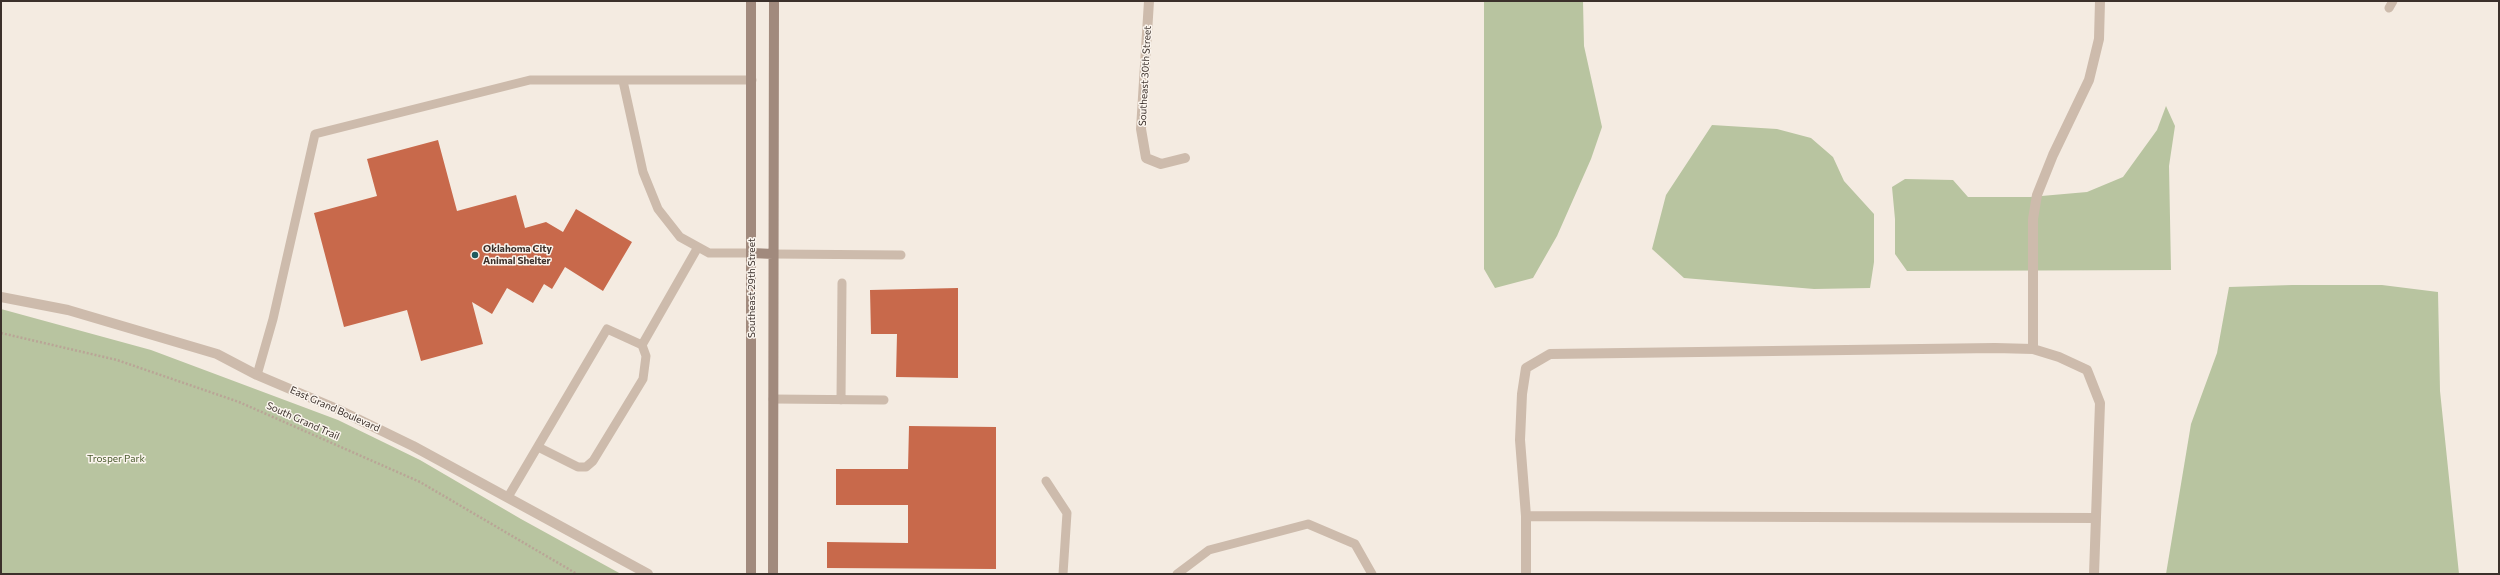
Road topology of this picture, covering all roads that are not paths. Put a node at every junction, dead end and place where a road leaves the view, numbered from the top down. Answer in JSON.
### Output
{"nodes":[{"id":1,"x":751,"y":1,"type":"edge"},
{"id":2,"x":774,"y":1,"type":"edge"},
{"id":3,"x":1149,"y":1,"type":"edge"},
{"id":4,"x":2100,"y":1,"type":"edge"},
{"id":5,"x":752,"y":80,"type":"junction"},
{"id":6,"x":623,"y":81,"type":"junction"},
{"id":7,"x":1185,"y":158,"type":"dead end"},
{"id":8,"x":698,"y":247,"type":"junction"},
{"id":9,"x":752,"y":253,"type":"junction"},
{"id":10,"x":774,"y":254,"type":"junction"},
{"id":11,"x":902,"y":255,"type":"dead end"},
{"id":12,"x":842,"y":283,"type":"dead end"},
{"id":13,"x":1,"y":297,"type":"edge"},
{"id":14,"x":642,"y":346,"type":"junction"},
{"id":15,"x":2033,"y":349,"type":"junction"},
{"id":16,"x":257,"y":375,"type":"junction"},
{"id":17,"x":773,"y":399,"type":"junction"},
{"id":18,"x":841,"y":400,"type":"junction"},
{"id":19,"x":884,"y":400,"type":"dead end"},
{"id":20,"x":538,"y":447,"type":"junction"},
{"id":21,"x":1046,"y":481,"type":"dead end"},
{"id":22,"x":508,"y":497,"type":"junction"},
{"id":23,"x":1526,"y":516,"type":"junction"},
{"id":24,"x":2096,"y":518,"type":"junction"},
{"id":25,"x":648,"y":574,"type":"edge"},
{"id":26,"x":751,"y":574,"type":"edge"},
{"id":27,"x":772,"y":574,"type":"edge"},
{"id":28,"x":1063,"y":574,"type":"edge"},
{"id":29,"x":1177,"y":574,"type":"edge"},
{"id":30,"x":1372,"y":574,"type":"edge"},
{"id":31,"x":1526,"y":574,"type":"edge"},
{"id":32,"x":2094,"y":574,"type":"edge"}],
"edges":[{"from":1,"to":5,"type":"main road","name":"Southeast 29th Street"},
{"from":2,"to":10,"type":"main road"},
{"from":3,"to":7,"type":"street","name":"Southeast 30th Street"},
{"from":4,"to":15,"type":"street"},
{"from":5,"to":6,"type":"lane"},
{"from":5,"to":9,"type":"main road","name":"Southeast 29th Street"},
{"from":6,"to":8,"type":"lane"},
{"from":6,"to":16,"type":"lane"},
{"from":8,"to":9,"type":"lane"},
{"from":8,"to":14,"type":"lane"},
{"from":9,"to":10,"type":"main road"},
{"from":9,"to":26,"type":"main road","name":"Southeast 29th Street"},
{"from":10,"to":11,"type":"lane"},
{"from":10,"to":17,"type":"main road"},
{"from":12,"to":18,"type":"lane"},
{"from":13,"to":16,"type":"street","name":"East Grand Boulevard"},
{"from":14,"to":20,"type":"lane"},
{"from":14,"to":20,"type":"lane"},
{"from":15,"to":23,"type":"street"},
{"from":15,"to":24,"type":"street"},
{"from":16,"to":22,"type":"street","name":"East Grand Boulevard"},
{"from":17,"to":18,"type":"lane"},
{"from":17,"to":27,"type":"main road"},
{"from":18,"to":19,"type":"lane"},
{"from":20,"to":22,"type":"lane"},
{"from":21,"to":28,"type":"lane"},
{"from":22,"to":25,"type":"street","name":"East Grand Boulevard"},
{"from":23,"to":24,"type":"street"},
{"from":23,"to":31,"type":"street"},
{"from":24,"to":32,"type":"street"},
{"from":29,"to":30,"type":"lane"}]}
